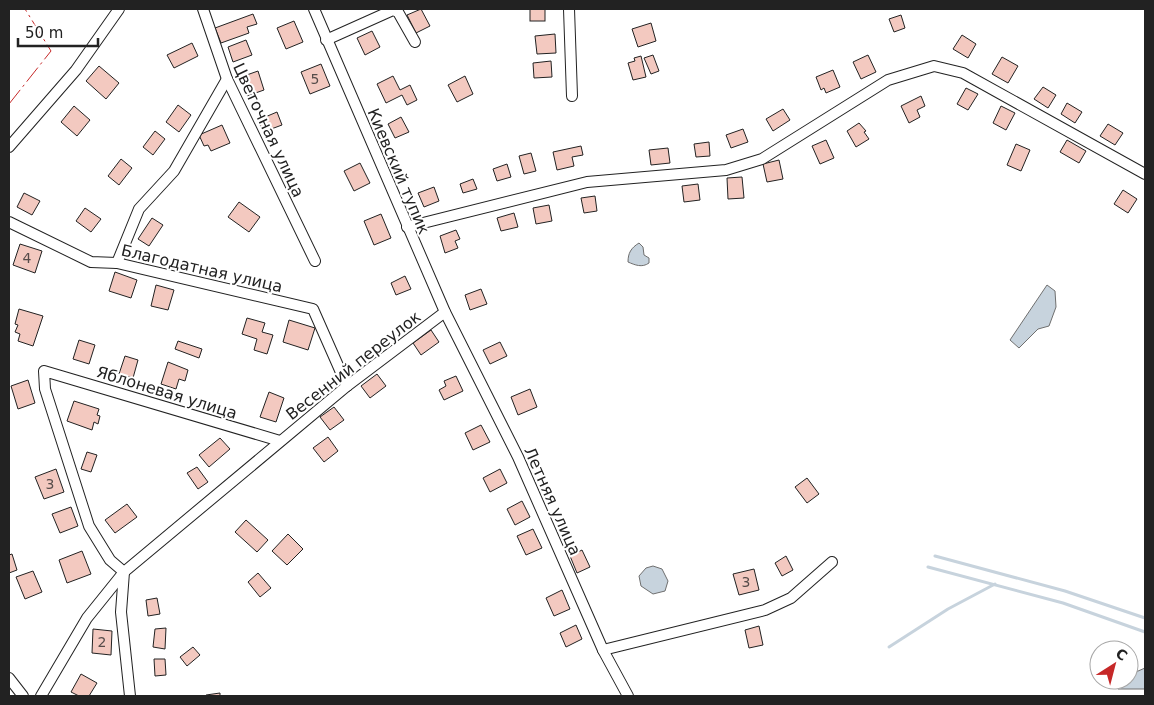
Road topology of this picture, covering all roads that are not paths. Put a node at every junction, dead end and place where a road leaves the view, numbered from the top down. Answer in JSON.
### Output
{"nodes":[{"id":1,"x":119,"y":9,"type":"edge"},
{"id":2,"x":203,"y":9,"type":"edge"},
{"id":3,"x":314,"y":9,"type":"edge"},
{"id":4,"x":569,"y":9,"type":"edge"},
{"id":5,"x":326,"y":40,"type":"junction"},
{"id":6,"x":415,"y":42,"type":"dead end"},
{"id":7,"x":226,"y":79,"type":"junction"},
{"id":8,"x":572,"y":96,"type":"dead end"},
{"id":9,"x":9,"y":146,"type":"edge"},
{"id":10,"x":1145,"y":174,"type":"edge"},
{"id":11,"x":9,"y":222,"type":"edge"},
{"id":12,"x":407,"y":227,"type":"junction"},
{"id":13,"x":316,"y":261,"type":"dead end"},
{"id":14,"x":117,"y":262,"type":"junction"},
{"id":15,"x":447,"y":316,"type":"junction"},
{"id":16,"x":347,"y":386,"type":"junction"},
{"id":17,"x":280,"y":441,"type":"junction"},
{"id":18,"x":832,"y":562,"type":"dead end"},
{"id":19,"x":124,"y":572,"type":"junction"},
{"id":20,"x":603,"y":650,"type":"junction"},
{"id":21,"x":9,"y":678,"type":"edge"},
{"id":22,"x":23,"y":696,"type":"edge"},
{"id":23,"x":41,"y":696,"type":"edge"},
{"id":24,"x":130,"y":696,"type":"edge"},
{"id":25,"x":628,"y":696,"type":"edge"}],
"edges":[{"from":1,"to":9,"type":"street"},
{"from":2,"to":7,"type":"street","name":"Цветочная улица"},
{"from":3,"to":5,"type":"street","name":"Киевский тупик"},
{"from":4,"to":8,"type":"street"},
{"from":5,"to":6,"type":"street"},
{"from":5,"to":12,"type":"street","name":"Киевский тупик"},
{"from":7,"to":13,"type":"street","name":"Цветочная улица"},
{"from":7,"to":14,"type":"street"},
{"from":10,"to":12,"type":"street"},
{"from":11,"to":14,"type":"street","name":"Благодатная улица"},
{"from":12,"to":15,"type":"street","name":"Киевский тупик"},
{"from":14,"to":16,"type":"street","name":"Благодатная улица"},
{"from":15,"to":16,"type":"street","name":"Весенний переулок"},
{"from":15,"to":20,"type":"street","name":"Летняя улица"},
{"from":16,"to":17,"type":"street","name":"Весенний переулок"},
{"from":17,"to":19,"type":"street","name":"Весенний переулок"},
{"from":17,"to":19,"type":"street","name":"Яблоневая улица"},
{"from":18,"to":20,"type":"street"},
{"from":19,"to":23,"type":"street","name":"Весенний переулок"},
{"from":19,"to":24,"type":"street"},
{"from":20,"to":25,"type":"street","name":"Летняя улица"},
{"from":21,"to":22,"type":"street"}]}
